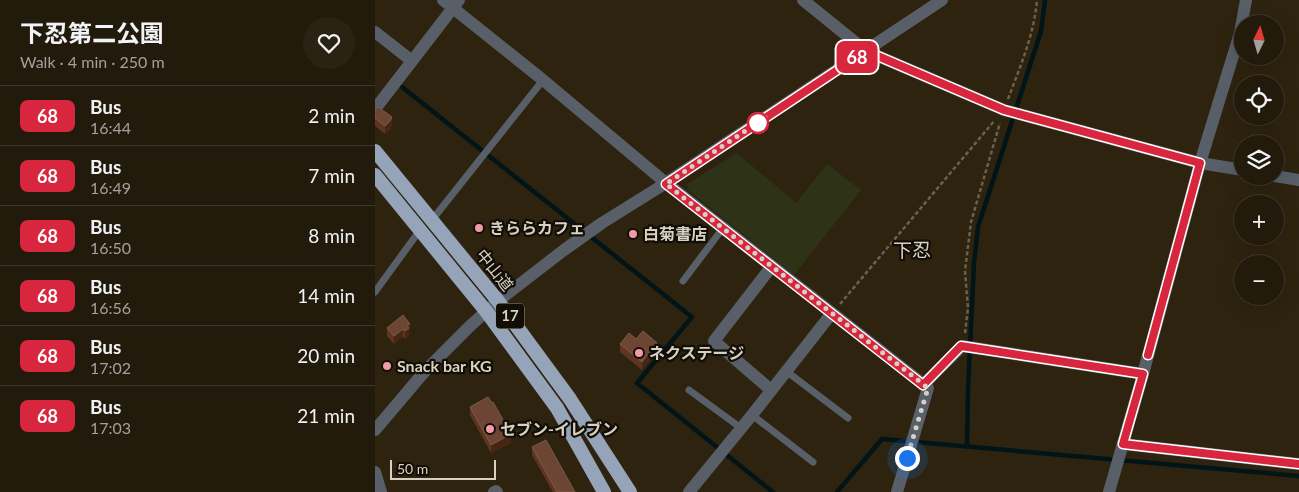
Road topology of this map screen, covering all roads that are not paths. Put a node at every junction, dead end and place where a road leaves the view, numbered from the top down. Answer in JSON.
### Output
{"nodes":[{"id":1,"x":803,"y":0,"type":"edge"},
{"id":2,"x":942,"y":0,"type":"edge"},
{"id":3,"x":1246,"y":0,"type":"edge"},
{"id":4,"x":452,"y":2,"type":"edge"},
{"id":5,"x":375,"y":32,"type":"edge"},
{"id":6,"x":866,"y":51,"type":"junction"},
{"id":7,"x":411,"y":62,"type":"junction"},
{"id":8,"x":543,"y":80,"type":"junction"},
{"id":9,"x":375,"y":110,"type":"edge"},
{"id":10,"x":375,"y":151,"type":"edge"},
{"id":11,"x":1200,"y":163,"type":"junction"},
{"id":12,"x":1234,"y":169,"type":"edge"},
{"id":13,"x":375,"y":175,"type":"edge"},
{"id":14,"x":1284,"y":178,"type":"edge"},
{"id":15,"x":1299,"y":180,"type":"edge"},
{"id":16,"x":666,"y":184,"type":"junction"},
{"id":17,"x":432,"y":220,"type":"junction"},
{"id":18,"x":723,"y":228,"type":"junction"},
{"id":19,"x":420,"y":230,"type":"junction"},
{"id":20,"x":772,"y":266,"type":"junction"},
{"id":21,"x":683,"y":282,"type":"dead end"},
{"id":22,"x":375,"y":292,"type":"edge"},
{"id":23,"x":498,"y":301,"type":"junction"},
{"id":24,"x":486,"y":311,"type":"junction"},
{"id":25,"x":832,"y":313,"type":"junction"},
{"id":26,"x":787,"y":371,"type":"junction"},
{"id":27,"x":1143,"y":374,"type":"junction"},
{"id":28,"x":923,"y":385,"type":"junction"},
{"id":29,"x":689,"y":390,"type":"dead end"},
{"id":30,"x":771,"y":390,"type":"junction"},
{"id":31,"x":752,"y":415,"type":"junction"},
{"id":32,"x":848,"y":418,"type":"dead end"},
{"id":33,"x":741,"y":428,"type":"junction"},
{"id":34,"x":375,"y":430,"type":"edge"},
{"id":35,"x":1123,"y":444,"type":"junction"},
{"id":36,"x":813,"y":462,"type":"dead end"},
{"id":37,"x":1299,"y":464,"type":"edge"},
{"id":38,"x":375,"y":472,"type":"edge"},
{"id":39,"x":381,"y":492,"type":"edge"},
{"id":40,"x":604,"y":492,"type":"edge"},
{"id":41,"x":630,"y":492,"type":"edge"},
{"id":42,"x":689,"y":492,"type":"edge"},
{"id":43,"x":897,"y":492,"type":"edge"},
{"id":44,"x":1109,"y":492,"type":"edge"}],
"edges":[{"from":1,"to":6,"type":"street"},
{"from":2,"to":6,"type":"street"},
{"from":3,"to":11,"type":"street"},
{"from":4,"to":7,"type":"street"},
{"from":4,"to":8,"type":"street"},
{"from":5,"to":7,"type":"street"},
{"from":6,"to":11,"type":"street"},
{"from":6,"to":16,"type":"street"},
{"from":7,"to":9,"type":"street"},
{"from":8,"to":16,"type":"street"},
{"from":8,"to":17,"type":"lane"},
{"from":10,"to":17,"type":"highway","name":"中山道","number":"17"},
{"from":11,"to":12,"type":"street"},
{"from":11,"to":27,"type":"street"},
{"from":13,"to":19,"type":"highway","name":"中山道","number":"17"},
{"from":14,"to":15,"type":"street"},
{"from":16,"to":18,"type":"street"},
{"from":16,"to":23,"type":"street"},
{"from":17,"to":23,"type":"highway","name":"中山道","number":"17"},
{"from":18,"to":20,"type":"street"},
{"from":18,"to":21,"type":"lane"},
{"from":19,"to":22,"type":"lane"},
{"from":19,"to":24,"type":"highway","name":"中山道","number":"17"},
{"from":20,"to":25,"type":"street"},
{"from":20,"to":30,"type":"street"},
{"from":23,"to":24,"type":"street"},
{"from":23,"to":41,"type":"highway","name":"中山道","number":"17"},
{"from":24,"to":34,"type":"street"},
{"from":24,"to":40,"type":"highway","name":"中山道","number":"17"},
{"from":25,"to":26,"type":"street"},
{"from":25,"to":28,"type":"street"},
{"from":26,"to":30,"type":"street"},
{"from":26,"to":32,"type":"lane"},
{"from":27,"to":28,"type":"street"},
{"from":27,"to":35,"type":"street"},
{"from":28,"to":43,"type":"street"},
{"from":29,"to":33,"type":"lane"},
{"from":30,"to":31,"type":"street"},
{"from":31,"to":33,"type":"street"},
{"from":31,"to":36,"type":"lane"},
{"from":33,"to":42,"type":"street"},
{"from":35,"to":37,"type":"street"},
{"from":35,"to":44,"type":"street"},
{"from":38,"to":39,"type":"street"}]}
